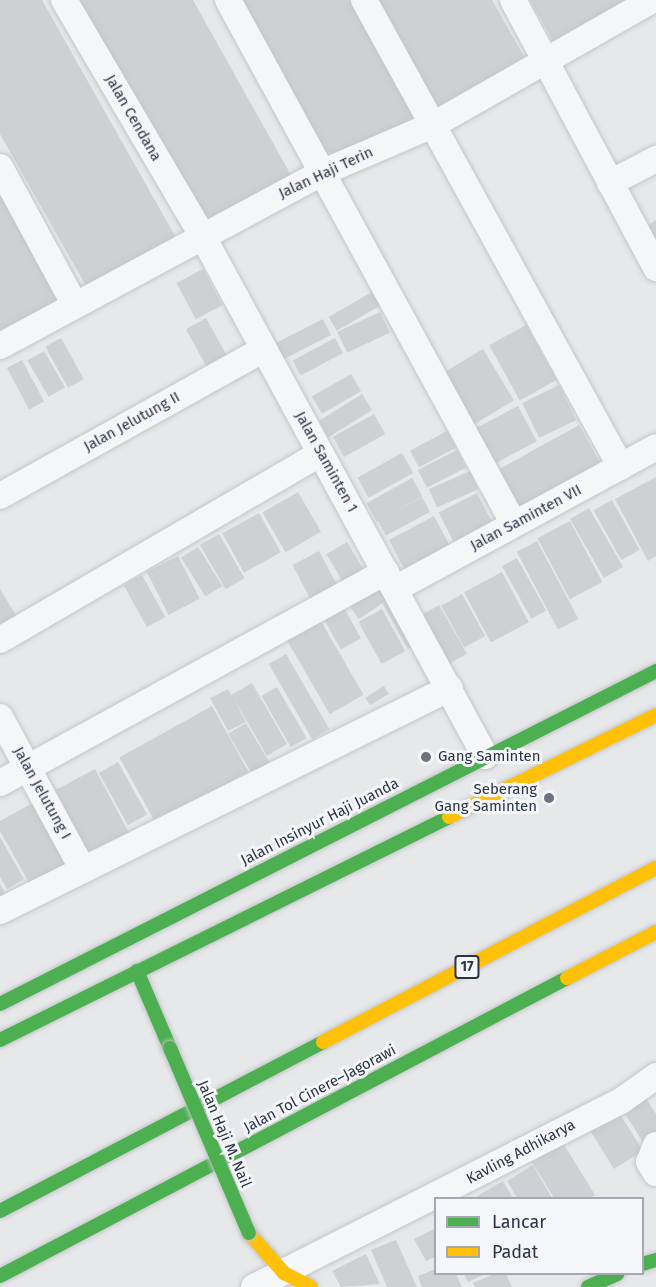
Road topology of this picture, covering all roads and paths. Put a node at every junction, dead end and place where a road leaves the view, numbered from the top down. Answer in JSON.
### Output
{"nodes":[{"id":1,"x":64,"y":0,"type":"edge"},
{"id":2,"x":228,"y":0,"type":"edge"},
{"id":3,"x":364,"y":0,"type":"edge"},
{"id":4,"x":513,"y":0,"type":"edge"},
{"id":5,"x":651,"y":0,"type":"edge"},
{"id":6,"x":547,"y":63,"type":"junction"},
{"id":7,"x":433,"y":125,"type":"junction"},
{"id":8,"x":656,"y":159,"type":"edge"},
{"id":9,"x":0,"y":167,"type":"edge"},
{"id":10,"x":321,"y":173,"type":"junction"},
{"id":11,"x":610,"y":183,"type":"junction"},
{"id":12,"x":202,"y":235,"type":"junction"},
{"id":13,"x":656,"y":268,"type":"edge"},
{"id":14,"x":75,"y":305,"type":"junction"},
{"id":15,"x":0,"y":346,"type":"edge"},
{"id":16,"x":264,"y":348,"type":"junction"},
{"id":17,"x":656,"y":447,"type":"edge"},
{"id":18,"x":321,"y":453,"type":"junction"},
{"id":19,"x":621,"y":467,"type":"junction"},
{"id":20,"x":0,"y":496,"type":"edge"},
{"id":21,"x":514,"y":524,"type":"junction"},
{"id":22,"x":391,"y":580,"type":"junction"},
{"id":23,"x":0,"y":640,"type":"edge"},
{"id":24,"x":656,"y":671,"type":"edge"},
{"id":25,"x":450,"y":687,"type":"junction"},
{"id":26,"x":618,"y":688,"type":"junction"},
{"id":27,"x":656,"y":715,"type":"edge"},
{"id":28,"x":631,"y":716,"type":"junction"},
{"id":29,"x":0,"y":717,"type":"edge"},
{"id":30,"x":486,"y":756,"type":"junction"},
{"id":31,"x":28,"y":768,"type":"junction"},
{"id":32,"x":0,"y":783,"type":"edge"},
{"id":33,"x":77,"y":859,"type":"junction"},
{"id":34,"x":656,"y":868,"type":"edge"},
{"id":35,"x":0,"y":911,"type":"edge"},
{"id":36,"x":656,"y":932,"type":"edge"},
{"id":37,"x":137,"y":971,"type":"junction"},
{"id":38,"x":0,"y":1004,"type":"edge"},
{"id":39,"x":0,"y":1040,"type":"edge"},
{"id":40,"x":654,"y":1083,"type":"edge"},
{"id":41,"x":656,"y":1145,"type":"edge"},
{"id":42,"x":656,"y":1173,"type":"edge"},
{"id":43,"x":0,"y":1211,"type":"edge"},
{"id":44,"x":284,"y":1273,"type":"junction"},
{"id":45,"x":615,"y":1275,"type":"edge"},
{"id":46,"x":0,"y":1276,"type":"edge"},
{"id":47,"x":254,"y":1287,"type":"edge"},
{"id":48,"x":311,"y":1287,"type":"edge"},
{"id":49,"x":588,"y":1287,"type":"edge"}],
"edges":[{"from":1,"to":12,"type":"street","name":"Jalan Cendana"},
{"from":2,"to":10,"type":"street"},
{"from":3,"to":7,"type":"street"},
{"from":4,"to":6,"type":"street"},
{"from":5,"to":6,"type":"street","name":"Jalan Haji Terin"},
{"from":6,"to":7,"type":"street","name":"Jalan Haji Terin"},
{"from":6,"to":11,"type":"street"},
{"from":7,"to":10,"type":"street","name":"Jalan Haji Terin"},
{"from":7,"to":19,"type":"street"},
{"from":8,"to":11,"type":"street"},
{"from":9,"to":14,"type":"street"},
{"from":10,"to":12,"type":"street","name":"Jalan Haji Terin"},
{"from":10,"to":21,"type":"street"},
{"from":11,"to":13,"type":"street"},
{"from":12,"to":14,"type":"street","name":"Jalan Haji Terin"},
{"from":12,"to":16,"type":"street","name":"Jalan Saminten 1"},
{"from":14,"to":15,"type":"street","name":"Jalan Haji Terin"},
{"from":16,"to":18,"type":"street","name":"Jalan Saminten 1"},
{"from":16,"to":20,"type":"street","name":"Jalan Jelutung II"},
{"from":17,"to":19,"type":"street","name":"Jalan Saminten VII"},
{"from":18,"to":22,"type":"street","name":"Jalan Saminten 1"},
{"from":18,"to":23,"type":"street"},
{"from":19,"to":21,"type":"street","name":"Jalan Saminten VII"},
{"from":21,"to":22,"type":"street","name":"Jalan Saminten VII"},
{"from":22,"to":25,"type":"street","name":"Jalan Saminten 1"},
{"from":22,"to":31,"type":"street","name":"Jalan Saminten VII"},
{"from":24,"to":26,"type":"main road","name":"Jalan Insinyur Haji Juanda"},
{"from":25,"to":30,"type":"street","name":"Jalan Saminten 1"},
{"from":25,"to":33,"type":"street"},
{"from":26,"to":28,"type":"main road"},
{"from":26,"to":30,"type":"main road","name":"Jalan Insinyur Haji Juanda"},
{"from":27,"to":28,"type":"main road"},
{"from":28,"to":37,"type":"main road"},
{"from":29,"to":31,"type":"street","name":"Jalan Jelutung I"},
{"from":30,"to":38,"type":"main road","name":"Jalan Insinyur Haji Juanda"},
{"from":31,"to":32,"type":"street","name":"Jalan Saminten VII"},
{"from":31,"to":33,"type":"street","name":"Jalan Jelutung I"},
{"from":33,"to":35,"type":"street"},
{"from":34,"to":43,"type":"main road","number":"17"},
{"from":36,"to":46,"type":"main road","name":"Jalan Tol Cinere–Jagorawi"},
{"from":37,"to":39,"type":"main road"},
{"from":37,"to":44,"type":"main road","name":"Jalan Haji M. Nail","bridge":true},
{"from":40,"to":44,"type":"street","name":"Kavling Adhikarya"},
{"from":41,"to":42,"type":"street"},
{"from":44,"to":47,"type":"street","name":"Kavling Adhikarya"},
{"from":44,"to":48,"type":"main road","name":"Jalan Haji M. Nail"},
{"from":45,"to":49,"type":"main road"}]}
